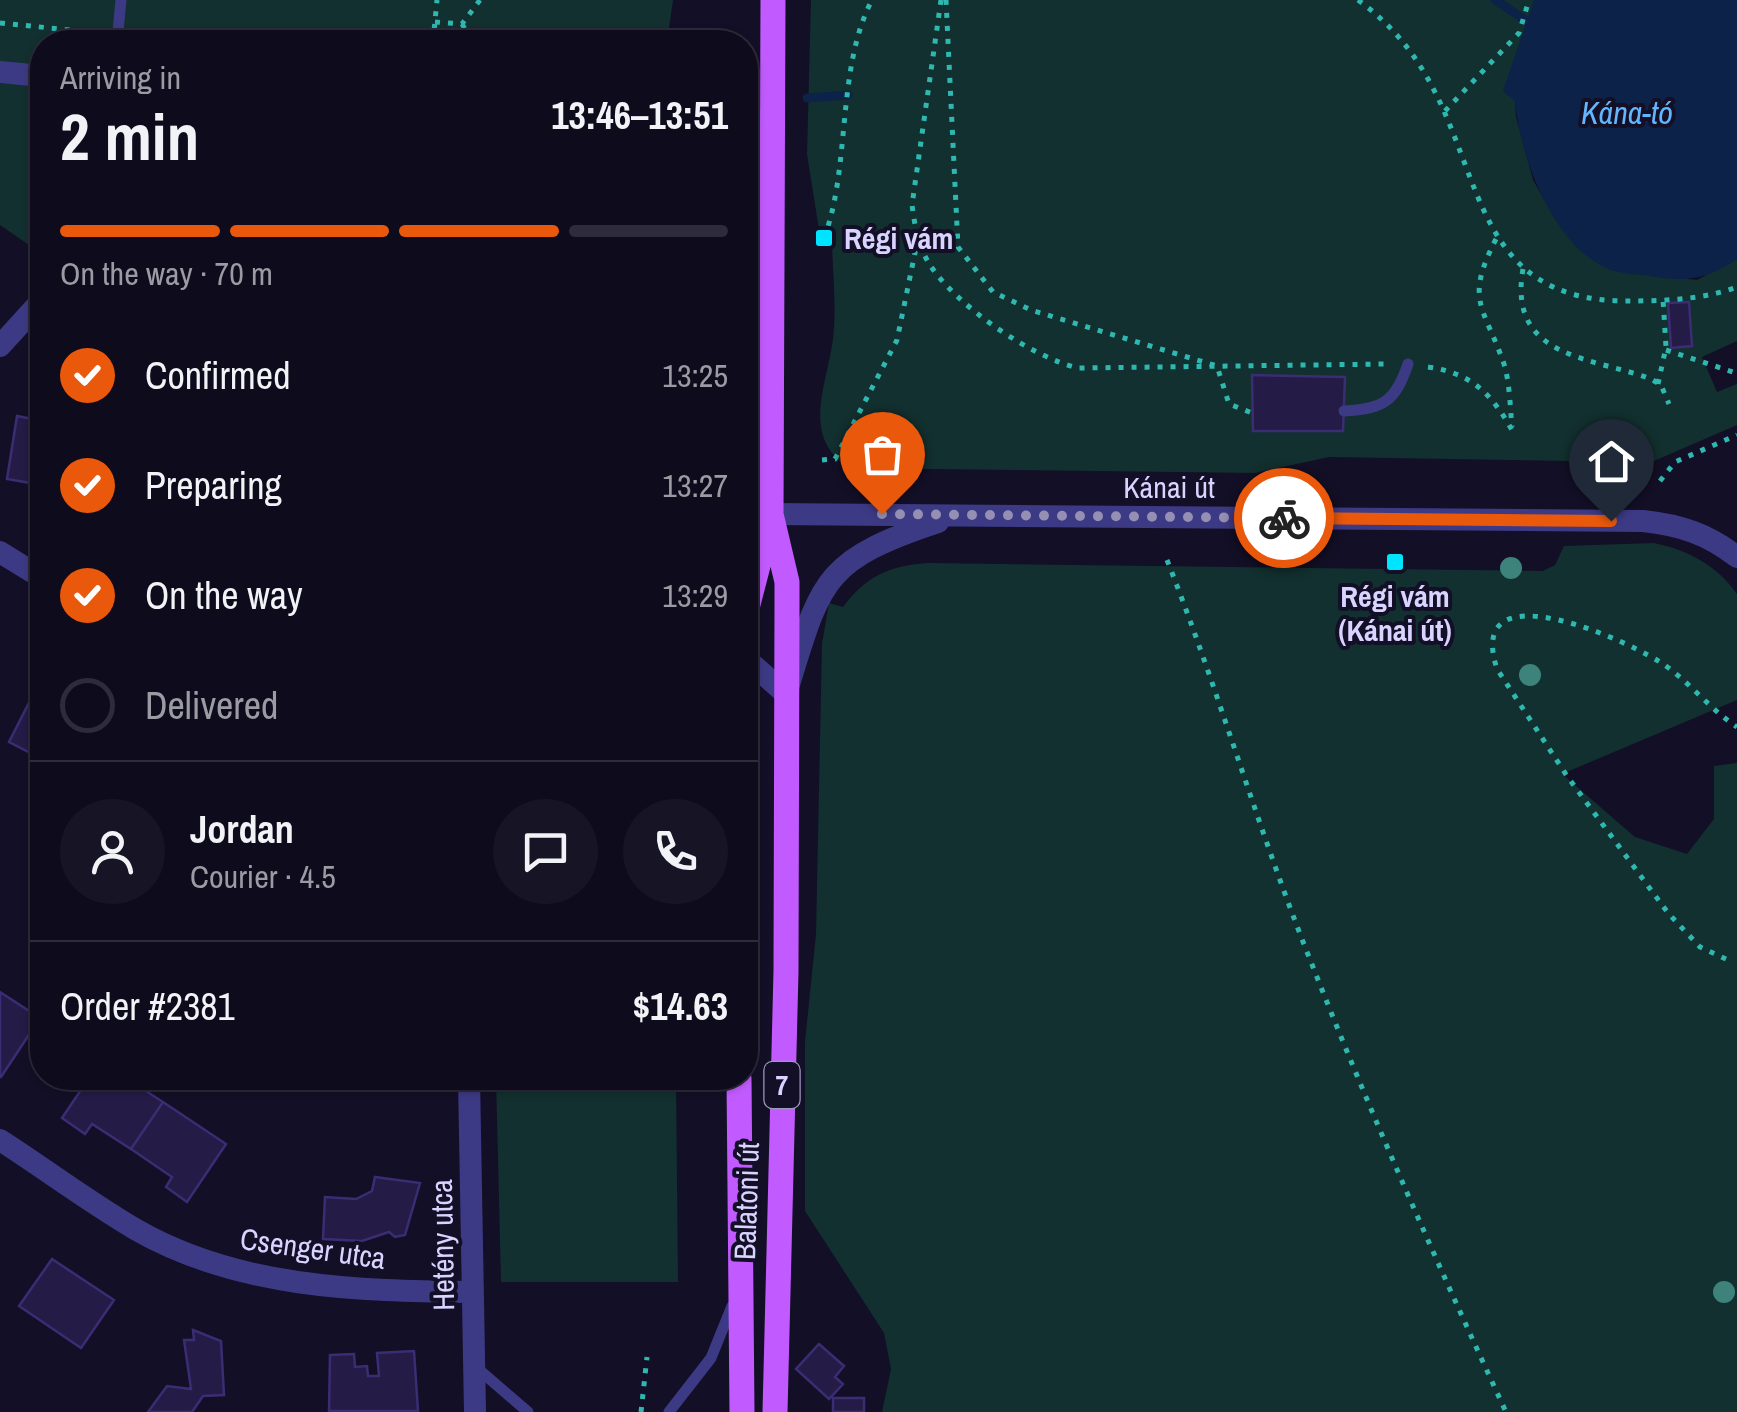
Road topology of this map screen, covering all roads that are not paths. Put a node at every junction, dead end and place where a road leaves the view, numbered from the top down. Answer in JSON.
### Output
{"nodes":[{"id":1,"x":121,"y":0,"type":"edge"},
{"id":2,"x":774,"y":0,"type":"edge"},
{"id":3,"x":118,"y":30,"type":"edge"},
{"id":4,"x":0,"y":72,"type":"edge"},
{"id":5,"x":30,"y":75,"type":"edge"},
{"id":6,"x":758,"y":119,"type":"edge"},
{"id":7,"x":772,"y":121,"type":"junction"},
{"id":8,"x":30,"y":313,"type":"edge"},
{"id":9,"x":0,"y":346,"type":"edge"},
{"id":10,"x":1408,"y":364,"type":"road end"},
{"id":11,"x":1344,"y":411,"type":"dead end"},
{"id":12,"x":772,"y":514,"type":"junction"},
{"id":13,"x":960,"y":514,"type":"junction"},
{"id":14,"x":0,"y":552,"type":"edge"},
{"id":15,"x":1737,"y":557,"type":"edge"},
{"id":16,"x":758,"y":567,"type":"edge"},
{"id":17,"x":30,"y":571,"type":"edge"},
{"id":18,"x":758,"y":669,"type":"edge"},
{"id":19,"x":786,"y":694,"type":"junction"},
{"id":20,"x":469,"y":1090,"type":"edge"},
{"id":21,"x":739,"y":1090,"type":"edge"},
{"id":22,"x":0,"y":1140,"type":"edge"},
{"id":23,"x":743,"y":1268,"type":"junction"},
{"id":24,"x":472,"y":1292,"type":"junction"},
{"id":25,"x":474,"y":1365,"type":"junction"},
{"id":26,"x":475,"y":1412,"type":"edge"},
{"id":27,"x":528,"y":1412,"type":"edge"},
{"id":28,"x":669,"y":1412,"type":"edge"},
{"id":29,"x":742,"y":1412,"type":"edge"},
{"id":30,"x":775,"y":1412,"type":"edge"}],
"edges":[{"from":1,"to":3,"type":"lane"},
{"from":2,"to":7,"type":"main road","name":"Balatoni út","number":"7"},
{"from":4,"to":5,"type":"street"},
{"from":6,"to":7,"type":"street"},
{"from":7,"to":12,"type":"main road","name":"Balatoni út","number":"7"},
{"from":8,"to":9,"type":"street"},
{"from":10,"to":11,"type":"lane"},
{"from":12,"to":13,"type":"street","name":"Kánai út"},
{"from":12,"to":16,"type":"main road","name":"Balatoni út","number":"7"},
{"from":12,"to":19,"type":"main road","name":"Balatoni út","number":"7"},
{"from":13,"to":15,"type":"street","name":"Kánai út"},
{"from":13,"to":19,"type":"street"},
{"from":14,"to":17,"type":"street"},
{"from":18,"to":19,"type":"street"},
{"from":19,"to":30,"type":"main road","name":"Balatoni út","number":"7"},
{"from":20,"to":24,"type":"street","name":"Hetény utca"},
{"from":21,"to":23,"type":"main road","name":"Balatoni út","number":"7"},
{"from":22,"to":24,"type":"street","name":"Csenger utca"},
{"from":23,"to":28,"type":"lane"},
{"from":23,"to":29,"type":"main road","name":"Balatoni út","number":"7"},
{"from":24,"to":25,"type":"street","name":"Hetény utca"},
{"from":25,"to":26,"type":"street","name":"Hetény utca"},
{"from":25,"to":27,"type":"lane"}]}
